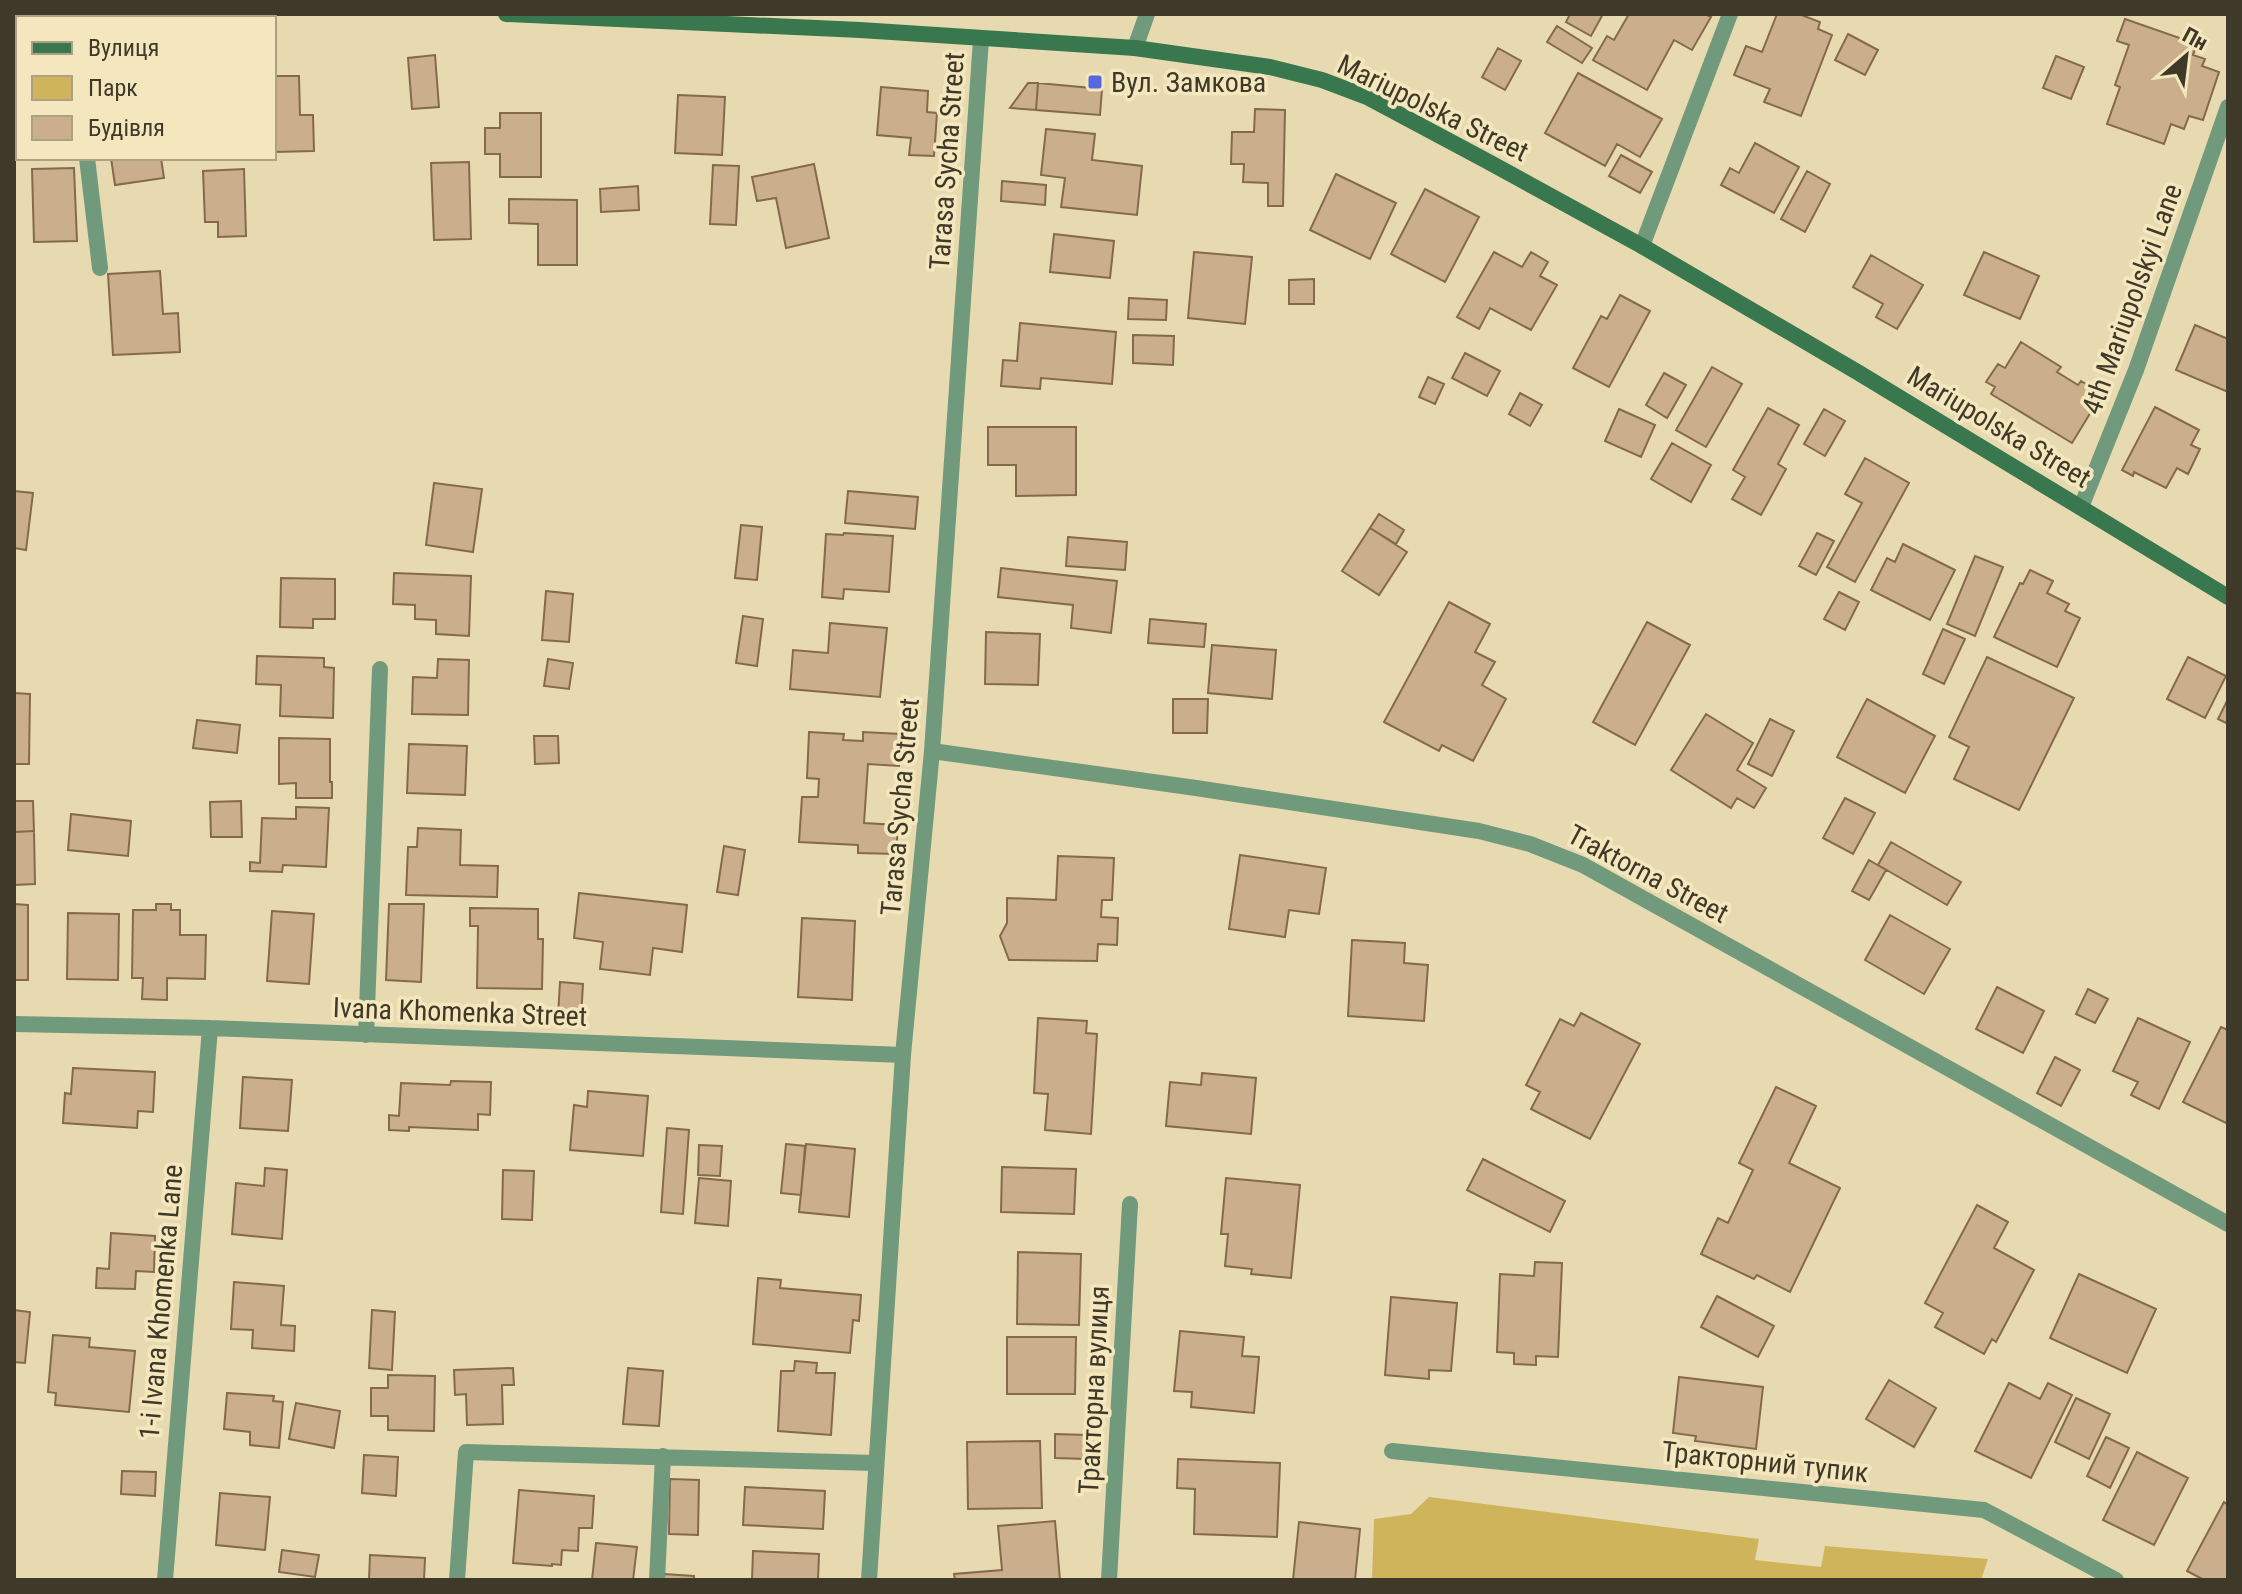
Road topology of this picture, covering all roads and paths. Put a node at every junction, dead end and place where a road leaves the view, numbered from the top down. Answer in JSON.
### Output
{"nodes":[{"id":1,"x":506,"y":14,"type":"edge"},
{"id":2,"x":1147,"y":14,"type":"edge"},
{"id":3,"x":1730,"y":14,"type":"edge"},
{"id":4,"x":981,"y":39,"type":"junction"},
{"id":5,"x":1135,"y":48,"type":"junction"},
{"id":6,"x":2228,"y":107,"type":"edge"},
{"id":7,"x":87,"y":160,"type":"edge"},
{"id":8,"x":1642,"y":246,"type":"junction"},
{"id":9,"x":100,"y":268,"type":"dead end"},
{"id":10,"x":2081,"y":507,"type":"junction"},
{"id":11,"x":2228,"y":597,"type":"edge"},
{"id":12,"x":380,"y":669,"type":"dead end"},
{"id":13,"x":932,"y":751,"type":"junction"},
{"id":14,"x":14,"y":1024,"type":"edge"},
{"id":15,"x":210,"y":1028,"type":"junction"},
{"id":16,"x":366,"y":1035,"type":"junction"},
{"id":17,"x":903,"y":1055,"type":"junction"},
{"id":18,"x":1130,"y":1204,"type":"dead end"},
{"id":19,"x":2228,"y":1224,"type":"edge"},
{"id":20,"x":1392,"y":1451,"type":"dead end"},
{"id":21,"x":663,"y":1456,"type":"junction"},
{"id":22,"x":876,"y":1463,"type":"junction"},
{"id":23,"x":165,"y":1580,"type":"edge"},
{"id":24,"x":457,"y":1580,"type":"edge"},
{"id":25,"x":657,"y":1580,"type":"edge"},
{"id":26,"x":869,"y":1580,"type":"edge"},
{"id":27,"x":1109,"y":1580,"type":"edge"},
{"id":28,"x":2116,"y":1580,"type":"edge"}],
"edges":[{"from":1,"to":4,"type":"main road","name":"Mariupolska Street"},
{"from":2,"to":5,"type":"street"},
{"from":3,"to":8,"type":"street"},
{"from":4,"to":5,"type":"main road","name":"Mariupolska Street"},
{"from":4,"to":13,"type":"street","name":"Tarasa Sycha Street"},
{"from":5,"to":8,"type":"main road","name":"Mariupolska Street"},
{"from":6,"to":10,"type":"street","name":"4th Mariupolskyi Lane"},
{"from":7,"to":9,"type":"street"},
{"from":8,"to":10,"type":"main road","name":"Mariupolska Street"},
{"from":10,"to":11,"type":"main road","name":"Mariupolska Street"},
{"from":12,"to":16,"type":"street"},
{"from":13,"to":17,"type":"street","name":"Tarasa Sycha Street"},
{"from":13,"to":19,"type":"street","name":"Traktorna Street"},
{"from":14,"to":15,"type":"street","name":"Ivana Khomenka Street"},
{"from":15,"to":16,"type":"street","name":"Ivana Khomenka Street"},
{"from":15,"to":23,"type":"street","name":"1-i Ivana Khomenka Lane"},
{"from":16,"to":17,"type":"street","name":"Ivana Khomenka Street"},
{"from":17,"to":22,"type":"street","name":"Tarasa Sycha Street"},
{"from":18,"to":27,"type":"street","name":"Тракторна вулиця"},
{"from":20,"to":28,"type":"street","name":"Тракторний тупик"},
{"from":21,"to":22,"type":"street"},
{"from":21,"to":24,"type":"street"},
{"from":21,"to":25,"type":"street"},
{"from":22,"to":26,"type":"street","name":"Tarasa Sycha Street"}]}
